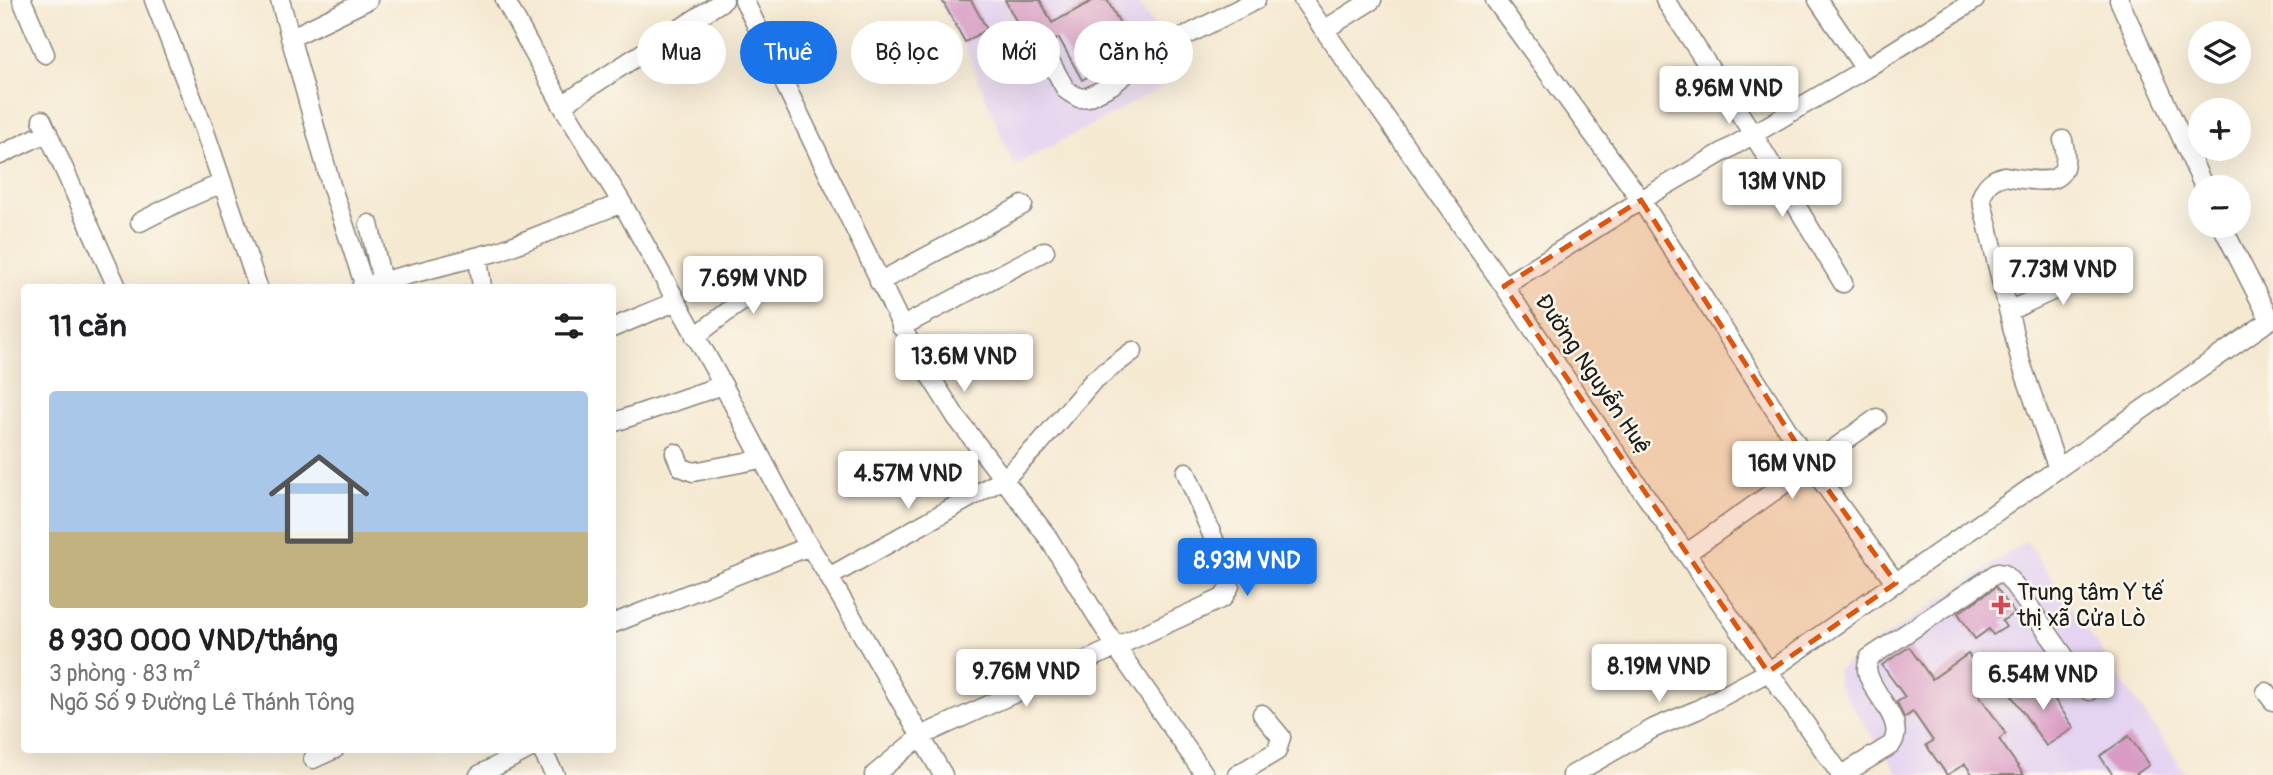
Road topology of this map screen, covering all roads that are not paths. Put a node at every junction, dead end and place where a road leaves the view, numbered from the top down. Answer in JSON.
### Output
{"nodes":[{"id":1,"x":22,"y":0,"type":"edge"},
{"id":2,"x":155,"y":0,"type":"edge"},
{"id":3,"x":280,"y":0,"type":"edge"},
{"id":4,"x":368,"y":0,"type":"edge"},
{"id":5,"x":724,"y":0,"type":"edge"},
{"id":6,"x":744,"y":0,"type":"edge"},
{"id":7,"x":1256,"y":0,"type":"edge"},
{"id":8,"x":1303,"y":0,"type":"edge"},
{"id":9,"x":1372,"y":0,"type":"edge"},
{"id":10,"x":1494,"y":0,"type":"edge"},
{"id":11,"x":1665,"y":0,"type":"edge"},
{"id":12,"x":1818,"y":0,"type":"edge"},
{"id":13,"x":1975,"y":0,"type":"edge"},
{"id":14,"x":2119,"y":0,"type":"edge"},
{"id":15,"x":510,"y":2,"type":"edge"},
{"id":16,"x":1324,"y":30,"type":"junction"},
{"id":17,"x":290,"y":38,"type":"junction"},
{"id":18,"x":44,"y":54,"type":"dead end"},
{"id":19,"x":1865,"y":69,"type":"junction"},
{"id":20,"x":1060,"y":79,"type":"edge"},
{"id":21,"x":562,"y":105,"type":"junction"},
{"id":22,"x":1753,"y":134,"type":"junction"},
{"id":23,"x":2063,"y":140,"type":"dead end"},
{"id":24,"x":0,"y":155,"type":"edge"},
{"id":25,"x":2199,"y":175,"type":"edge"},
{"id":26,"x":222,"y":183,"type":"junction"},
{"id":27,"x":1641,"y":200,"type":"junction"},
{"id":28,"x":622,"y":203,"type":"junction"},
{"id":29,"x":1023,"y":205,"type":"dead end"},
{"id":30,"x":140,"y":222,"type":"dead end"},
{"id":31,"x":369,"y":224,"type":"dead end"},
{"id":32,"x":2228,"y":238,"type":"edge"},
{"id":33,"x":1045,"y":251,"type":"dead end"},
{"id":34,"x":478,"y":258,"type":"junction"},
{"id":35,"x":2101,"y":268,"type":"dead end"},
{"id":36,"x":800,"y":274,"type":"dead end"},
{"id":37,"x":879,"y":282,"type":"junction"},
{"id":38,"x":1843,"y":283,"type":"dead end"},
{"id":39,"x":116,"y":284,"type":"edge"},
{"id":40,"x":257,"y":284,"type":"edge"},
{"id":41,"x":368,"y":284,"type":"edge"},
{"id":42,"x":368,"y":284,"type":"edge"},
{"id":43,"x":372,"y":284,"type":"edge"},
{"id":44,"x":482,"y":284,"type":"edge"},
{"id":45,"x":1504,"y":286,"type":"junction"},
{"id":46,"x":675,"y":302,"type":"junction"},
{"id":47,"x":2009,"y":311,"type":"junction"},
{"id":48,"x":2272,"y":319,"type":"edge"},
{"id":49,"x":616,"y":326,"type":"edge"},
{"id":50,"x":901,"y":327,"type":"junction"},
{"id":51,"x":695,"y":337,"type":"junction"},
{"id":52,"x":1133,"y":351,"type":"dead end"},
{"id":53,"x":723,"y":385,"type":"junction"},
{"id":54,"x":1877,"y":418,"type":"dead end"},
{"id":55,"x":616,"y":422,"type":"edge"},
{"id":56,"x":675,"y":453,"type":"dead end"},
{"id":57,"x":761,"y":459,"type":"junction"},
{"id":58,"x":1810,"y":465,"type":"junction"},
{"id":59,"x":2058,"y":469,"type":"junction"},
{"id":60,"x":1186,"y":472,"type":"dead end"},
{"id":61,"x":1005,"y":478,"type":"junction"},
{"id":62,"x":810,"y":545,"type":"junction"},
{"id":63,"x":1686,"y":553,"type":"junction"},
{"id":64,"x":829,"y":577,"type":"junction"},
{"id":65,"x":1896,"y":583,"type":"junction"},
{"id":66,"x":616,"y":622,"type":"edge"},
{"id":67,"x":1116,"y":647,"type":"junction"},
{"id":68,"x":1769,"y":672,"type":"junction"},
{"id":69,"x":2089,"y":691,"type":"dead end"},
{"id":70,"x":1262,"y":714,"type":"dead end"},
{"id":71,"x":921,"y":736,"type":"junction"},
{"id":72,"x":326,"y":753,"type":"edge"},
{"id":73,"x":521,"y":753,"type":"edge"},
{"id":74,"x":543,"y":753,"type":"edge"},
{"id":75,"x":313,"y":759,"type":"dead end"},
{"id":76,"x":479,"y":775,"type":"edge"},
{"id":77,"x":555,"y":775,"type":"edge"},
{"id":78,"x":874,"y":775,"type":"edge"},
{"id":79,"x":943,"y":775,"type":"edge"},
{"id":80,"x":1205,"y":775,"type":"edge"},
{"id":81,"x":1237,"y":775,"type":"edge"},
{"id":82,"x":1572,"y":775,"type":"edge"},
{"id":83,"x":1841,"y":775,"type":"edge"}],
"edges":[{"from":1,"to":18,"type":"street"},
{"from":2,"to":26,"type":"street"},
{"from":3,"to":17,"type":"street"},
{"from":4,"to":17,"type":"street"},
{"from":5,"to":21,"type":"street"},
{"from":6,"to":37,"type":"street"},
{"from":7,"to":20,"type":"street"},
{"from":8,"to":16,"type":"street","name":"Đường Nguyễn Huệ"},
{"from":9,"to":16,"type":"street"},
{"from":10,"to":27,"type":"street"},
{"from":11,"to":22,"type":"street"},
{"from":12,"to":19,"type":"street"},
{"from":13,"to":19,"type":"street"},
{"from":14,"to":25,"type":"street"},
{"from":15,"to":21,"type":"street"},
{"from":16,"to":45,"type":"street","name":"Đường Nguyễn Huệ"},
{"from":17,"to":41,"type":"street"},
{"from":19,"to":22,"type":"street"},
{"from":21,"to":28,"type":"street"},
{"from":22,"to":27,"type":"street"},
{"from":22,"to":38,"type":"street"},
{"from":23,"to":47,"type":"street"},
{"from":24,"to":39,"type":"street"},
{"from":26,"to":30,"type":"street"},
{"from":26,"to":40,"type":"street"},
{"from":27,"to":45,"type":"street"},
{"from":27,"to":58,"type":"street"},
{"from":28,"to":34,"type":"street"},
{"from":28,"to":46,"type":"street"},
{"from":29,"to":37,"type":"street"},
{"from":31,"to":42,"type":"street"},
{"from":32,"to":48,"type":"street"},
{"from":33,"to":50,"type":"street"},
{"from":34,"to":43,"type":"street"},
{"from":34,"to":44,"type":"street"},
{"from":35,"to":47,"type":"street"},
{"from":36,"to":51,"type":"street"},
{"from":37,"to":50,"type":"street"},
{"from":45,"to":63,"type":"street","name":"Đường Nguyễn Huệ"},
{"from":46,"to":49,"type":"street"},
{"from":46,"to":51,"type":"street"},
{"from":47,"to":59,"type":"street"},
{"from":48,"to":59,"type":"street"},
{"from":50,"to":61,"type":"street"},
{"from":51,"to":53,"type":"street"},
{"from":52,"to":61,"type":"street"},
{"from":53,"to":55,"type":"street"},
{"from":53,"to":57,"type":"street"},
{"from":54,"to":58,"type":"street"},
{"from":56,"to":57,"type":"street"},
{"from":57,"to":62,"type":"street"},
{"from":58,"to":63,"type":"street"},
{"from":58,"to":65,"type":"street"},
{"from":59,"to":65,"type":"street"},
{"from":60,"to":67,"type":"street"},
{"from":61,"to":64,"type":"street"},
{"from":61,"to":67,"type":"street"},
{"from":62,"to":64,"type":"street"},
{"from":62,"to":66,"type":"street"},
{"from":63,"to":68,"type":"street","name":"Đường Nguyễn Huệ"},
{"from":64,"to":71,"type":"street"},
{"from":65,"to":68,"type":"street"},
{"from":67,"to":71,"type":"street"},
{"from":67,"to":80,"type":"street"},
{"from":68,"to":82,"type":"street"},
{"from":68,"to":83,"type":"street","name":"Đường Nguyễn Huệ"},
{"from":69,"to":83,"type":"street"},
{"from":70,"to":81,"type":"street"},
{"from":71,"to":78,"type":"street"},
{"from":71,"to":79,"type":"street"},
{"from":72,"to":75,"type":"street"},
{"from":73,"to":76,"type":"street"},
{"from":74,"to":77,"type":"street"}]}
